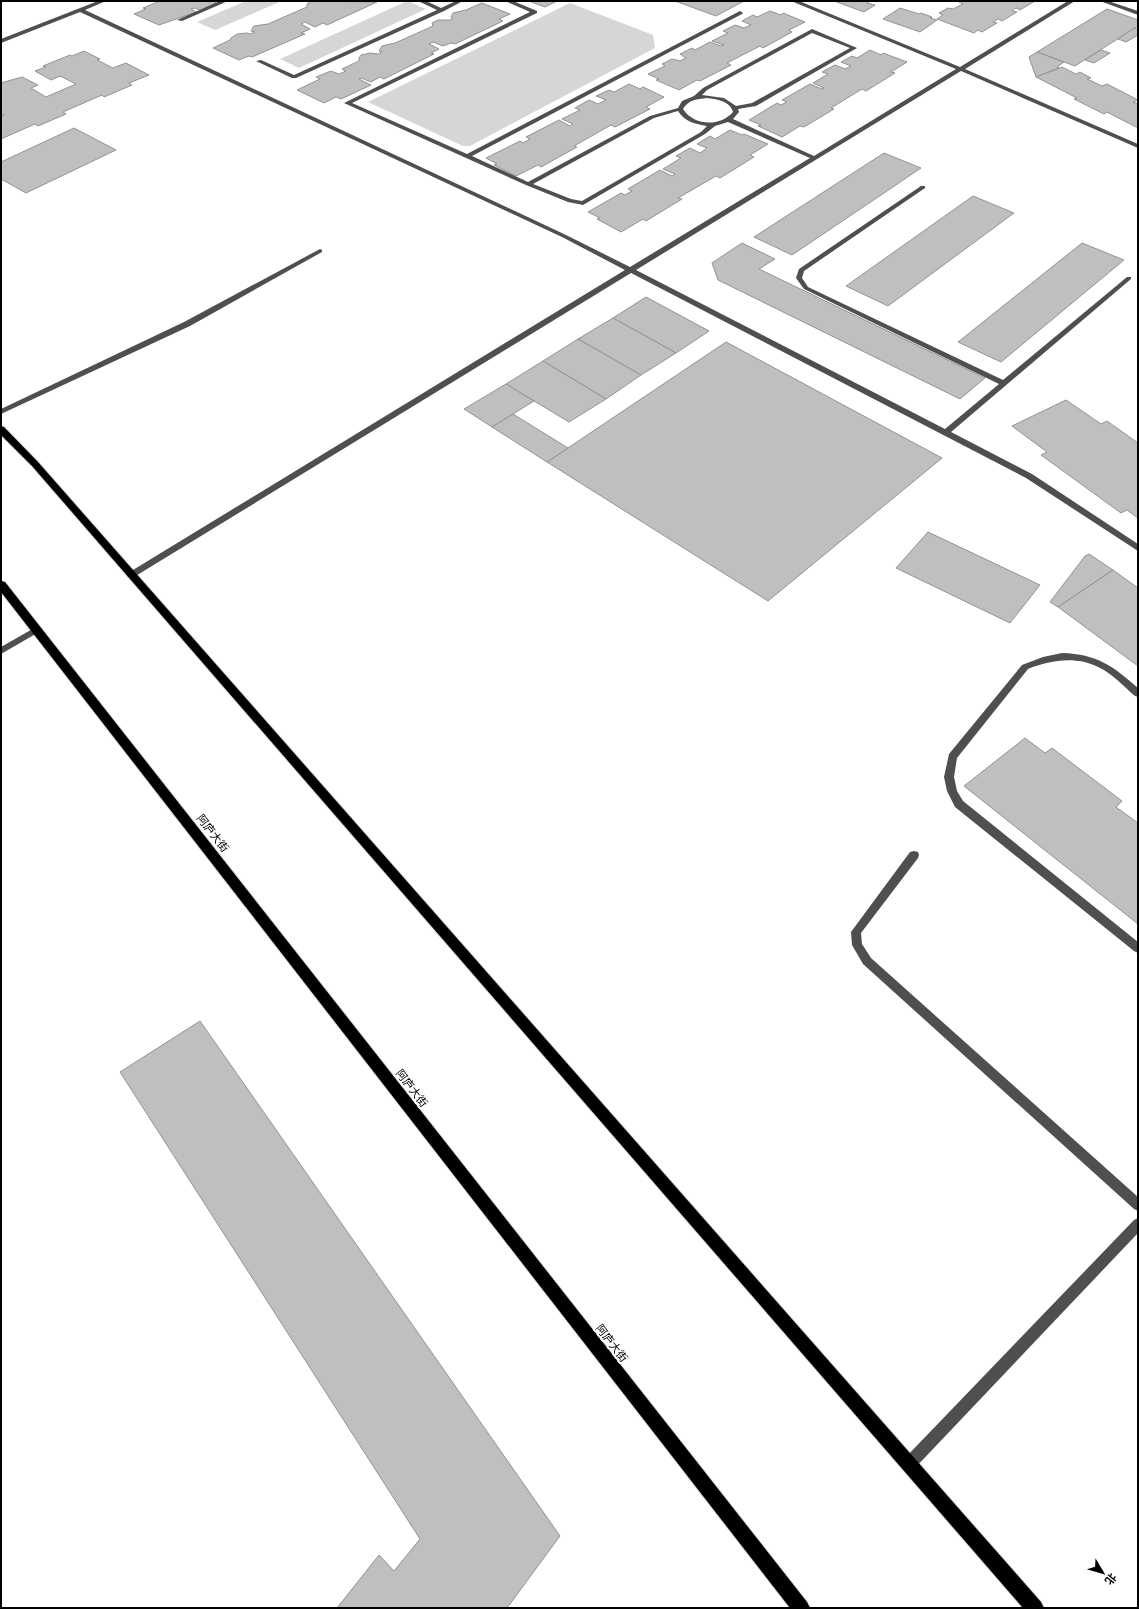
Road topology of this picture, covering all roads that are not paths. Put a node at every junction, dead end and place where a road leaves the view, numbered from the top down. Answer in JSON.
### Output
{"nodes":[{"id":1,"x":103,"y":1,"type":"edge"},
{"id":2,"x":225,"y":1,"type":"edge"},
{"id":3,"x":421,"y":1,"type":"edge"},
{"id":4,"x":460,"y":1,"type":"edge"},
{"id":5,"x":508,"y":1,"type":"edge"},
{"id":6,"x":794,"y":1,"type":"edge"},
{"id":7,"x":1072,"y":1,"type":"edge"},
{"id":8,"x":1103,"y":1,"type":"edge"},
{"id":9,"x":80,"y":10,"type":"junction"},
{"id":10,"x":442,"y":10,"type":"junction"},
{"id":11,"x":740,"y":13,"type":"dead end"},
{"id":12,"x":1138,"y":13,"type":"edge"},
{"id":13,"x":180,"y":20,"type":"dead end"},
{"id":14,"x":1,"y":41,"type":"edge"},
{"id":15,"x":259,"y":61,"type":"dead end"},
{"id":16,"x":961,"y":69,"type":"junction"},
{"id":17,"x":696,"y":98,"type":"junction"},
{"id":18,"x":735,"y":108,"type":"junction"},
{"id":19,"x":680,"y":110,"type":"junction"},
{"id":20,"x":729,"y":120,"type":"junction"},
{"id":21,"x":713,"y":124,"type":"junction"},
{"id":22,"x":1138,"y":146,"type":"edge"},
{"id":23,"x":466,"y":157,"type":"junction"},
{"id":24,"x":814,"y":158,"type":"junction"},
{"id":25,"x":528,"y":184,"type":"junction"},
{"id":26,"x":923,"y":187,"type":"dead end"},
{"id":27,"x":320,"y":251,"type":"dead end"},
{"id":28,"x":631,"y":270,"type":"junction"},
{"id":29,"x":1130,"y":278,"type":"dead end"},
{"id":30,"x":1004,"y":383,"type":"junction"},
{"id":31,"x":1,"y":412,"type":"edge"},
{"id":32,"x":1,"y":429,"type":"edge"},
{"id":33,"x":945,"y":432,"type":"junction"},
{"id":34,"x":1138,"y":548,"type":"edge"},
{"id":35,"x":131,"y":574,"type":"junction"},
{"id":36,"x":1,"y":585,"type":"edge"},
{"id":37,"x":36,"y":630,"type":"junction"},
{"id":38,"x":1,"y":651,"type":"edge"},
{"id":39,"x":1138,"y":693,"type":"edge"},
{"id":40,"x":914,"y":854,"type":"dead end"},
{"id":41,"x":1138,"y":948,"type":"edge"},
{"id":42,"x":1138,"y":1205,"type":"edge"},
{"id":43,"x":1138,"y":1224,"type":"edge"},
{"id":44,"x":909,"y":1464,"type":"junction"},
{"id":45,"x":801,"y":1608,"type":"edge"},
{"id":46,"x":1034,"y":1608,"type":"edge"}],
"edges":[{"from":1,"to":9,"type":"street"},
{"from":2,"to":13,"type":"street"},
{"from":3,"to":10,"type":"street"},
{"from":4,"to":10,"type":"street"},
{"from":5,"to":23,"type":"street"},
{"from":6,"to":16,"type":"street"},
{"from":7,"to":16,"type":"street"},
{"from":8,"to":12,"type":"street"},
{"from":9,"to":14,"type":"street"},
{"from":9,"to":28,"type":"street"},
{"from":10,"to":15,"type":"street"},
{"from":11,"to":23,"type":"street"},
{"from":16,"to":22,"type":"street"},
{"from":16,"to":24,"type":"street"},
{"from":17,"to":18,"type":"street"},
{"from":17,"to":18,"type":"street"},
{"from":17,"to":19,"type":"street"},
{"from":18,"to":20,"type":"street"},
{"from":19,"to":21,"type":"street"},
{"from":19,"to":25,"type":"street"},
{"from":20,"to":21,"type":"street"},
{"from":20,"to":24,"type":"street"},
{"from":21,"to":25,"type":"street"},
{"from":23,"to":25,"type":"street"},
{"from":24,"to":28,"type":"street"},
{"from":26,"to":30,"type":"street"},
{"from":27,"to":31,"type":"street"},
{"from":28,"to":33,"type":"street"},
{"from":28,"to":35,"type":"street"},
{"from":29,"to":30,"type":"street"},
{"from":30,"to":33,"type":"street"},
{"from":32,"to":35,"type":"highway"},
{"from":33,"to":34,"type":"street"},
{"from":35,"to":44,"type":"highway"},
{"from":36,"to":37,"type":"highway","name":"阿庐大街"},
{"from":37,"to":38,"type":"street"},
{"from":37,"to":45,"type":"highway","name":"阿庐大街"},
{"from":39,"to":41,"type":"street"},
{"from":40,"to":42,"type":"street"},
{"from":43,"to":44,"type":"street"},
{"from":44,"to":46,"type":"highway"}]}
